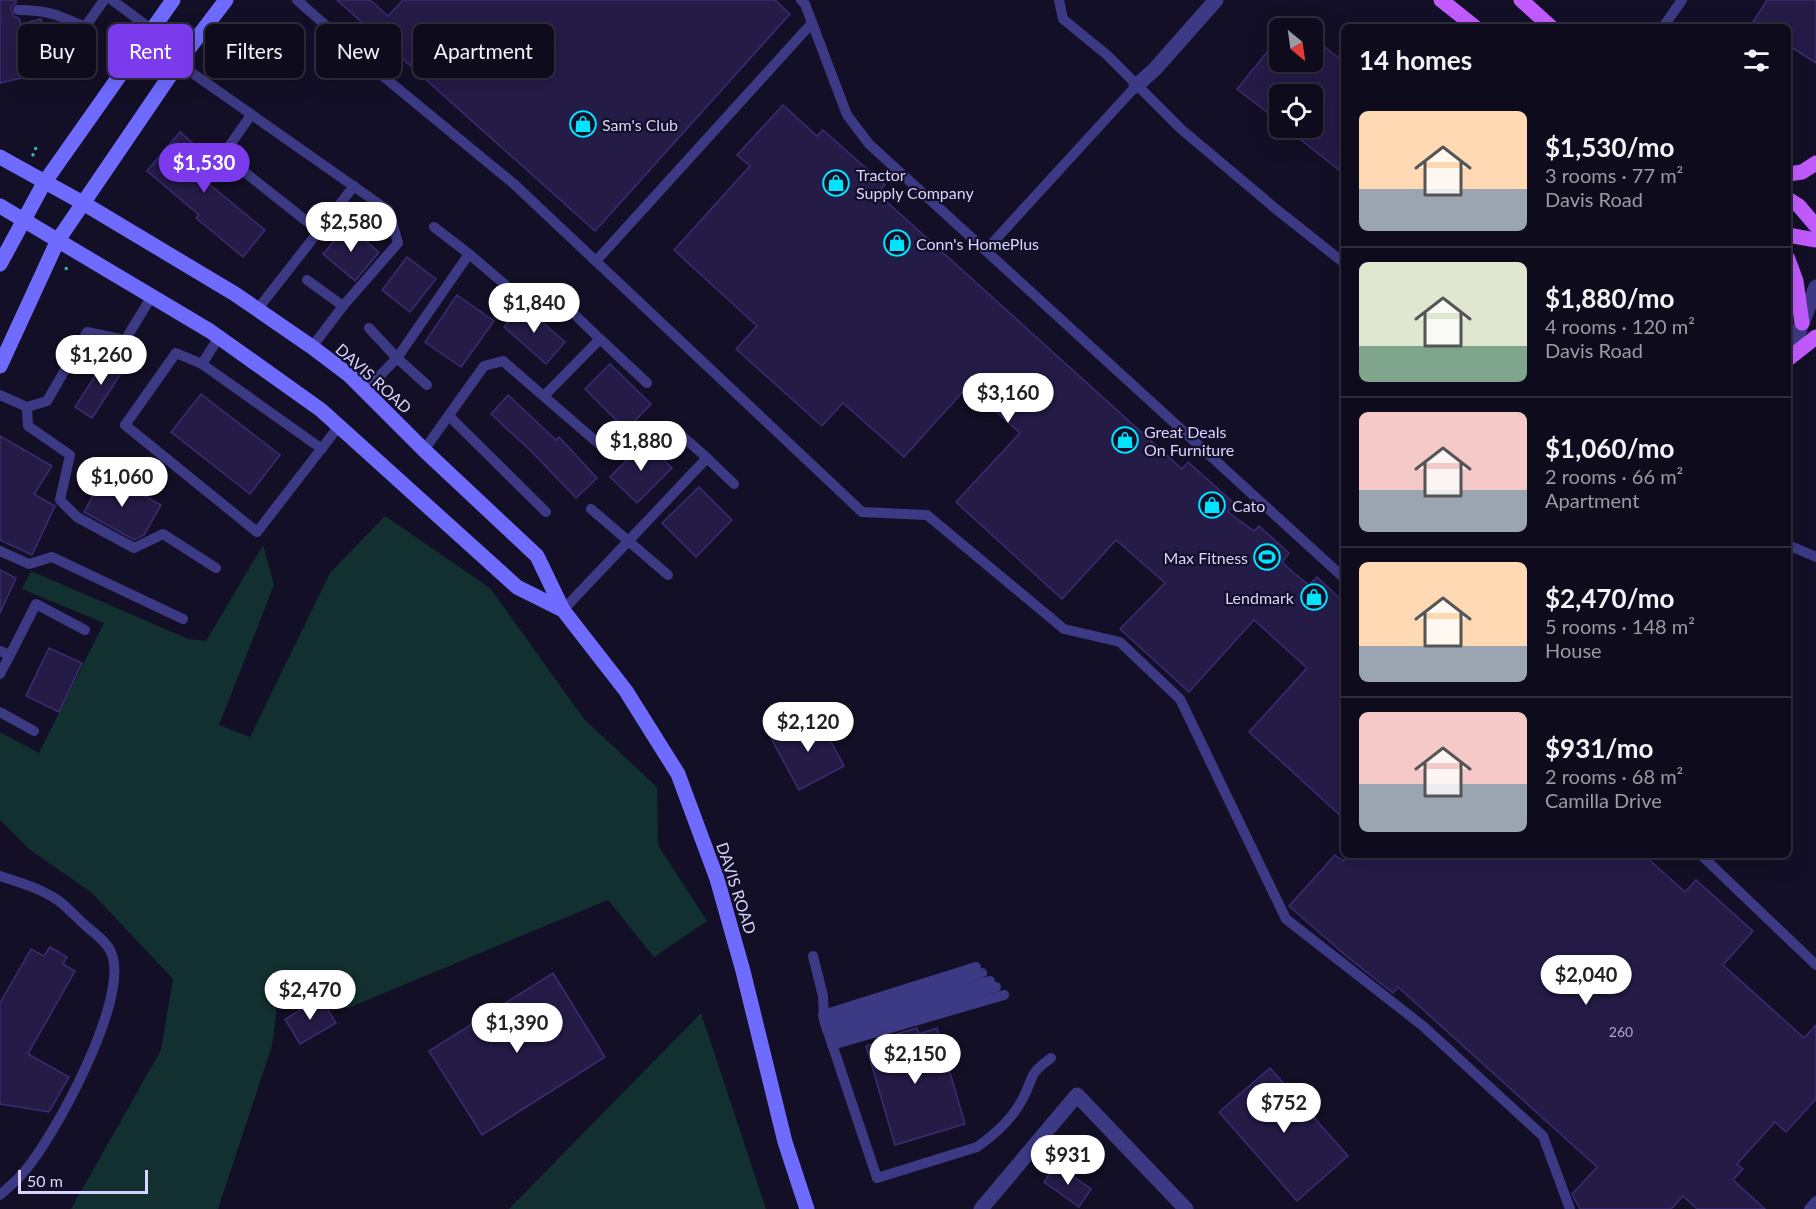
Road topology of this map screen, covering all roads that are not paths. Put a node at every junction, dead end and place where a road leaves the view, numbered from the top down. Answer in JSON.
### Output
{"nodes":[{"id":1,"x":104,"y":0,"type":"edge"},
{"id":2,"x":112,"y":0,"type":"edge"},
{"id":3,"x":173,"y":0,"type":"edge"},
{"id":4,"x":226,"y":0,"type":"edge"},
{"id":5,"x":297,"y":0,"type":"edge"},
{"id":6,"x":801,"y":0,"type":"edge"},
{"id":7,"x":1059,"y":0,"type":"edge"},
{"id":8,"x":1216,"y":0,"type":"edge"},
{"id":9,"x":1441,"y":0,"type":"edge"},
{"id":10,"x":1521,"y":0,"type":"edge"},
{"id":11,"x":1682,"y":0,"type":"edge"},
{"id":12,"x":18,"y":10,"type":"dead end"},
{"id":13,"x":812,"y":23,"type":"junction"},
{"id":14,"x":78,"y":24,"type":"edge"},
{"id":15,"x":86,"y":24,"type":"edge"},
{"id":16,"x":144,"y":24,"type":"edge"},
{"id":17,"x":155,"y":24,"type":"edge"},
{"id":18,"x":1471,"y":24,"type":"edge"},
{"id":19,"x":1548,"y":24,"type":"edge"},
{"id":20,"x":1665,"y":24,"type":"edge"},
{"id":21,"x":193,"y":43,"type":"edge"},
{"id":22,"x":193,"y":74,"type":"edge"},
{"id":23,"x":117,"y":78,"type":"edge"},
{"id":24,"x":168,"y":78,"type":"edge"},
{"id":25,"x":1136,"y":86,"type":"junction"},
{"id":26,"x":251,"y":115,"type":"junction"},
{"id":27,"x":0,"y":158,"type":"edge"},
{"id":28,"x":1816,"y":163,"type":"edge"},
{"id":29,"x":1791,"y":174,"type":"edge"},
{"id":30,"x":44,"y":183,"type":"junction"},
{"id":31,"x":354,"y":186,"type":"junction"},
{"id":32,"x":1791,"y":201,"type":"edge"},
{"id":33,"x":83,"y":203,"type":"junction"},
{"id":34,"x":0,"y":206,"type":"edge"},
{"id":35,"x":24,"y":220,"type":"junction"},
{"id":36,"x":434,"y":226,"type":"dead end"},
{"id":37,"x":1816,"y":226,"type":"edge"},
{"id":38,"x":319,"y":231,"type":"junction"},
{"id":39,"x":1791,"y":236,"type":"edge"},
{"id":40,"x":58,"y":240,"type":"junction"},
{"id":41,"x":1816,"y":240,"type":"edge"},
{"id":42,"x":986,"y":250,"type":"junction"},
{"id":43,"x":469,"y":254,"type":"junction"},
{"id":44,"x":596,"y":261,"type":"junction"},
{"id":45,"x":1341,"y":261,"type":"edge"},
{"id":46,"x":0,"y":264,"type":"edge"},
{"id":47,"x":1791,"y":267,"type":"edge"},
{"id":48,"x":307,"y":280,"type":"dead end"},
{"id":49,"x":508,"y":287,"type":"dead end"},
{"id":50,"x":1816,"y":287,"type":"edge"},
{"id":51,"x":152,"y":296,"type":"junction"},
{"id":52,"x":343,"y":306,"type":"junction"},
{"id":53,"x":257,"y":310,"type":"junction"},
{"id":54,"x":573,"y":313,"type":"dead end"},
{"id":55,"x":1802,"y":323,"type":"junction"},
{"id":56,"x":369,"y":328,"type":"dead end"},
{"id":57,"x":219,"y":337,"type":"junction"},
{"id":58,"x":1816,"y":338,"type":"edge"},
{"id":59,"x":600,"y":339,"type":"junction"},
{"id":60,"x":1791,"y":343,"type":"edge"},
{"id":61,"x":312,"y":347,"type":"junction"},
{"id":62,"x":1791,"y":357,"type":"edge"},
{"id":63,"x":397,"y":358,"type":"junction"},
{"id":64,"x":202,"y":364,"type":"junction"},
{"id":65,"x":0,"y":366,"type":"edge"},
{"id":66,"x":647,"y":383,"type":"dead end"},
{"id":67,"x":427,"y":385,"type":"dead end"},
{"id":68,"x":365,"y":391,"type":"junction"},
{"id":69,"x":0,"y":395,"type":"edge"},
{"id":70,"x":544,"y":396,"type":"junction"},
{"id":71,"x":27,"y":407,"type":"junction"},
{"id":72,"x":449,"y":416,"type":"junction"},
{"id":73,"x":339,"y":426,"type":"junction"},
{"id":74,"x":681,"y":435,"type":"dead end"},
{"id":75,"x":599,"y":444,"type":"dead end"},
{"id":76,"x":322,"y":449,"type":"junction"},
{"id":77,"x":424,"y":450,"type":"junction"},
{"id":78,"x":707,"y":458,"type":"junction"},
{"id":79,"x":734,"y":484,"type":"dead end"},
{"id":80,"x":591,"y":509,"type":"dead end"},
{"id":81,"x":546,"y":512,"type":"dead end"},
{"id":82,"x":629,"y":540,"type":"junction"},
{"id":83,"x":1791,"y":546,"type":"edge"},
{"id":84,"x":0,"y":551,"type":"edge"},
{"id":85,"x":1816,"y":557,"type":"edge"},
{"id":86,"x":216,"y":568,"type":"dead end"},
{"id":87,"x":668,"y":575,"type":"dead end"},
{"id":88,"x":1341,"y":575,"type":"edge"},
{"id":89,"x":563,"y":610,"type":"junction"},
{"id":90,"x":183,"y":619,"type":"dead end"},
{"id":91,"x":85,"y":630,"type":"dead end"},
{"id":92,"x":5,"y":653,"type":"edge"},
{"id":93,"x":0,"y":674,"type":"edge"},
{"id":94,"x":0,"y":712,"type":"edge"},
{"id":95,"x":34,"y":731,"type":"dead end"},
{"id":96,"x":1704,"y":858,"type":"edge"},
{"id":97,"x":0,"y":876,"type":"edge"},
{"id":98,"x":813,"y":956,"type":"dead end"},
{"id":99,"x":1816,"y":965,"type":"edge"},
{"id":100,"x":990,"y":981,"type":"junction"},
{"id":101,"x":827,"y":1030,"type":"junction"},
{"id":102,"x":1051,"y":1058,"type":"dead end"},
{"id":103,"x":0,"y":1196,"type":"edge"},
{"id":104,"x":1816,"y":1201,"type":"edge"},
{"id":105,"x":807,"y":1209,"type":"edge"},
{"id":106,"x":981,"y":1209,"type":"edge"},
{"id":107,"x":1186,"y":1209,"type":"edge"},
{"id":108,"x":1570,"y":1209,"type":"edge"},
{"id":109,"x":1809,"y":1209,"type":"edge"}],
"edges":[{"from":1,"to":15,"type":"lane"},
{"from":2,"to":16,"type":"lane"},
{"from":3,"to":17,"type":"main road"},
{"from":4,"to":21,"type":"main road"},
{"from":5,"to":44,"type":"lane"},
{"from":6,"to":13,"type":"lane"},
{"from":7,"to":25,"type":"lane"},
{"from":8,"to":25,"type":"street"},
{"from":9,"to":18,"type":"main road"},
{"from":10,"to":19,"type":"main road"},
{"from":11,"to":20,"type":"lane"},
{"from":12,"to":14,"type":"lane"},
{"from":13,"to":42,"type":"lane"},
{"from":13,"to":44,"type":"lane"},
{"from":22,"to":26,"type":"lane"},
{"from":23,"to":30,"type":"main road"},
{"from":24,"to":33,"type":"main road"},
{"from":25,"to":42,"type":"lane"},
{"from":25,"to":45,"type":"lane"},
{"from":26,"to":31,"type":"lane"},
{"from":26,"to":38,"type":"lane"},
{"from":27,"to":30,"type":"main road","name":"DAVIS ROAD"},
{"from":28,"to":29,"type":"main road"},
{"from":30,"to":33,"type":"main road","name":"DAVIS ROAD"},
{"from":30,"to":35,"type":"main road"},
{"from":31,"to":38,"type":"lane"},
{"from":31,"to":52,"type":"lane"},
{"from":32,"to":37,"type":"main road"},
{"from":33,"to":40,"type":"main road"},
{"from":33,"to":53,"type":"main road","name":"DAVIS ROAD"},
{"from":34,"to":35,"type":"main road","name":"DAVIS ROAD"},
{"from":35,"to":40,"type":"main road","name":"DAVIS ROAD"},
{"from":35,"to":46,"type":"main road"},
{"from":36,"to":43,"type":"lane"},
{"from":38,"to":53,"type":"lane"},
{"from":39,"to":41,"type":"main road"},
{"from":40,"to":51,"type":"main road","name":"DAVIS ROAD"},
{"from":40,"to":65,"type":"main road"},
{"from":42,"to":88,"type":"lane"},
{"from":43,"to":49,"type":"lane"},
{"from":43,"to":63,"type":"lane"},
{"from":44,"to":108,"type":"lane"},
{"from":47,"to":55,"type":"main road"},
{"from":48,"to":52,"type":"lane"},
{"from":50,"to":55,"type":"street"},
{"from":51,"to":57,"type":"main road","name":"DAVIS ROAD"},
{"from":51,"to":71,"type":"lane"},
{"from":52,"to":61,"type":"lane"},
{"from":53,"to":61,"type":"main road","name":"DAVIS ROAD"},
{"from":54,"to":59,"type":"lane"},
{"from":55,"to":60,"type":"street"},
{"from":56,"to":63,"type":"lane"},
{"from":57,"to":64,"type":"lane"},
{"from":57,"to":73,"type":"main road","name":"DAVIS ROAD"},
{"from":58,"to":62,"type":"main road"},
{"from":59,"to":66,"type":"lane"},
{"from":59,"to":70,"type":"lane"},
{"from":61,"to":68,"type":"main road","name":"DAVIS ROAD"},
{"from":63,"to":67,"type":"lane"},
{"from":63,"to":68,"type":"lane"},
{"from":64,"to":76,"type":"lane"},
{"from":64,"to":76,"type":"lane"},
{"from":68,"to":77,"type":"main road","name":"DAVIS ROAD"},
{"from":69,"to":71,"type":"lane"},
{"from":70,"to":72,"type":"lane"},
{"from":70,"to":75,"type":"lane"},
{"from":71,"to":86,"type":"lane"},
{"from":72,"to":77,"type":"lane"},
{"from":72,"to":81,"type":"lane"},
{"from":73,"to":76,"type":"lane"},
{"from":73,"to":89,"type":"main road","name":"DAVIS ROAD"},
{"from":74,"to":78,"type":"lane"},
{"from":77,"to":89,"type":"main road","name":"DAVIS ROAD"},
{"from":78,"to":79,"type":"lane"},
{"from":78,"to":82,"type":"lane"},
{"from":80,"to":82,"type":"lane"},
{"from":82,"to":87,"type":"lane"},
{"from":82,"to":89,"type":"lane"},
{"from":83,"to":85,"type":"lane"},
{"from":84,"to":90,"type":"lane"},
{"from":89,"to":105,"type":"main road","name":"DAVIS ROAD"},
{"from":91,"to":92,"type":"lane"},
{"from":92,"to":93,"type":"lane"},
{"from":94,"to":95,"type":"lane"},
{"from":96,"to":99,"type":"lane"},
{"from":97,"to":103,"type":"lane"},
{"from":98,"to":101,"type":"lane"},
{"from":100,"to":101,"type":"lane"},
{"from":100,"to":101,"type":"lane"},
{"from":100,"to":101,"type":"lane"},
{"from":101,"to":102,"type":"lane"},
{"from":104,"to":109,"type":"lane"},
{"from":106,"to":107,"type":"street"}]}
